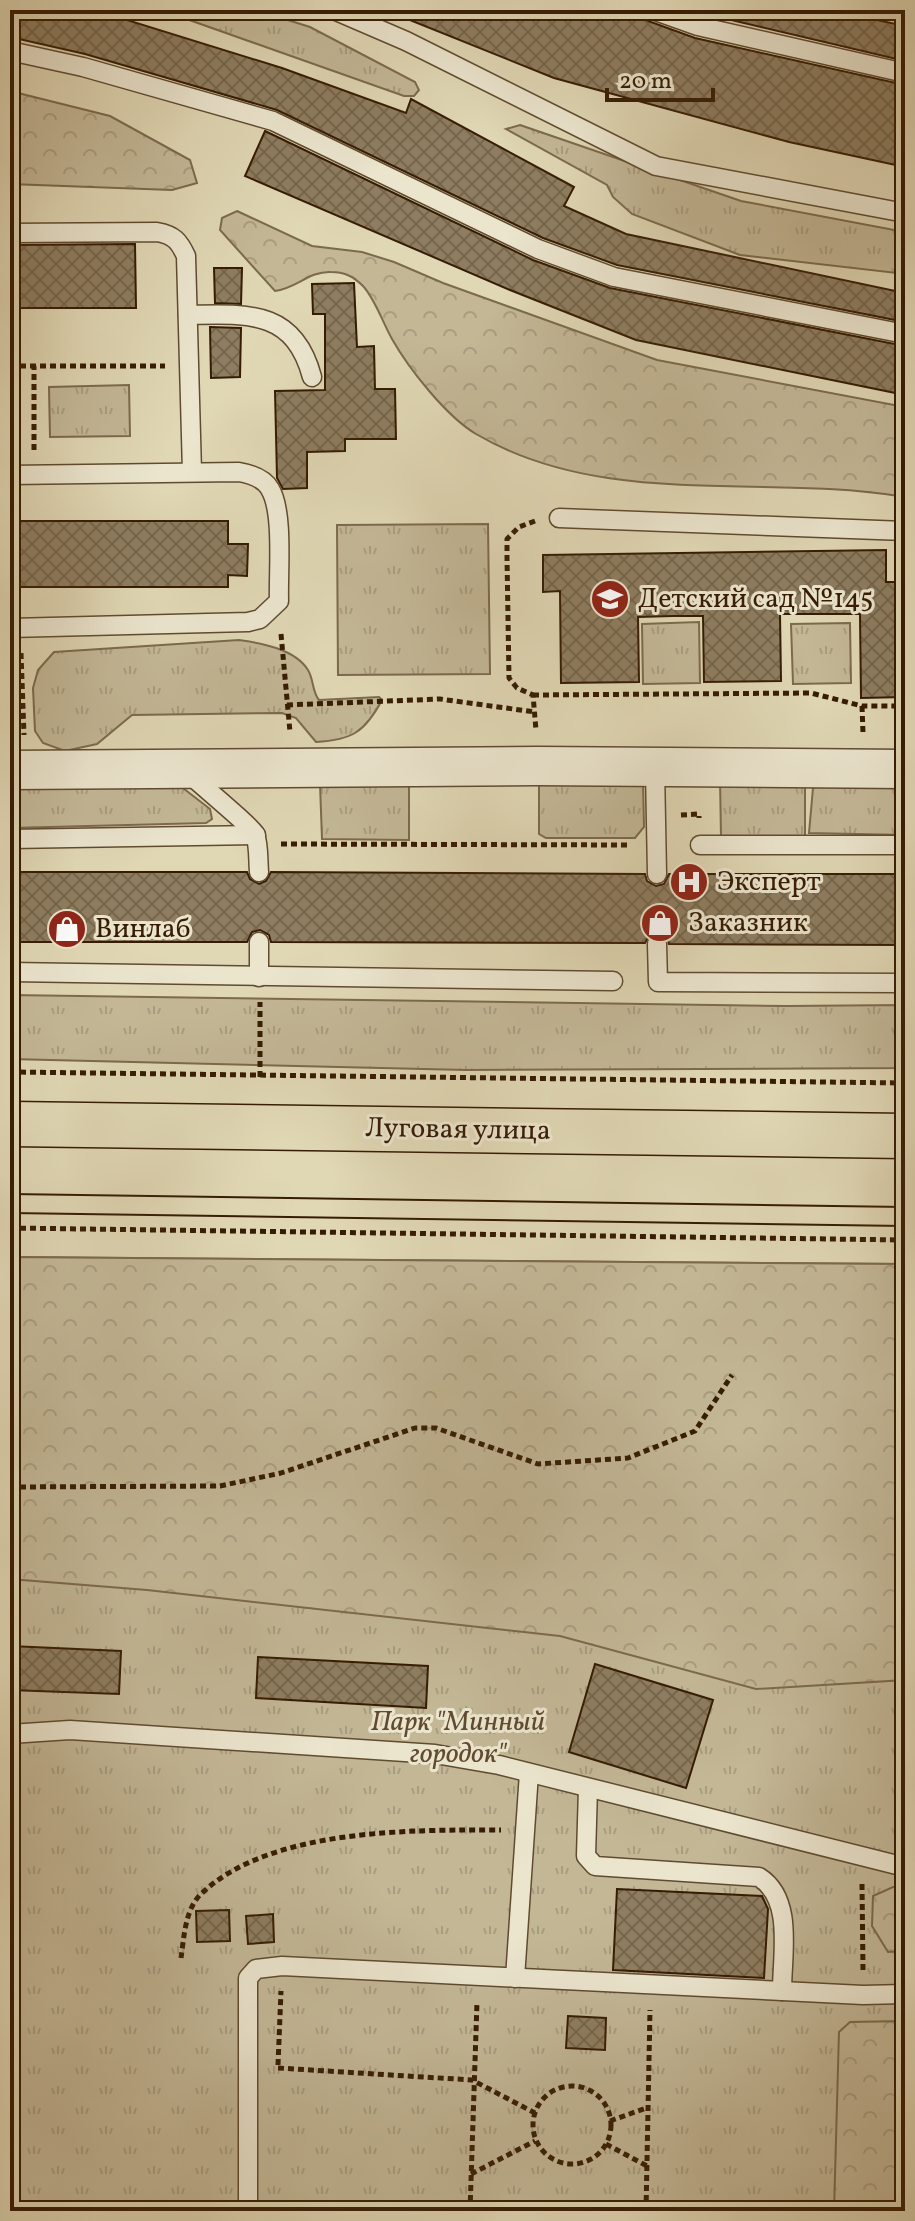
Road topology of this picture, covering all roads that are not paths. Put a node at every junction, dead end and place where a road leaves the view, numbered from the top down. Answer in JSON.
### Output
{"nodes":[{"id":1,"x":334,"y":10,"type":"edge"},
{"id":2,"x":653,"y":10,"type":"edge"},
{"id":3,"x":10,"y":51,"type":"edge"},
{"id":4,"x":905,"y":73,"type":"edge"},
{"id":5,"x":905,"y":213,"type":"edge"},
{"id":6,"x":10,"y":233,"type":"edge"},
{"id":7,"x":188,"y":315,"type":"junction"},
{"id":8,"x":905,"y":334,"type":"edge"},
{"id":9,"x":312,"y":377,"type":"dead end"},
{"id":10,"x":192,"y":472,"type":"junction"},
{"id":11,"x":10,"y":475,"type":"edge"},
{"id":12,"x":559,"y":518,"type":"road end"},
{"id":13,"x":905,"y":531,"type":"edge"},
{"id":14,"x":15,"y":628,"type":"edge"},
{"id":15,"x":184,"y":769,"type":"junction"},
{"id":16,"x":655,"y":769,"type":"junction"},
{"id":17,"x":905,"y":769,"type":"edge"},
{"id":18,"x":10,"y":770,"type":"edge"},
{"id":19,"x":256,"y":835,"type":"junction"},
{"id":20,"x":10,"y":839,"type":"edge"},
{"id":21,"x":700,"y":845,"type":"dead end"},
{"id":22,"x":905,"y":845,"type":"edge"},
{"id":23,"x":259,"y":872,"type":"dead end"},
{"id":24,"x":657,"y":874,"type":"dead end"},
{"id":25,"x":259,"y":942,"type":"dead end"},
{"id":26,"x":657,"y":944,"type":"dead end"},
{"id":27,"x":10,"y":972,"type":"edge"},
{"id":28,"x":613,"y":981,"type":"dead end"},
{"id":29,"x":905,"y":983,"type":"edge"},
{"id":30,"x":260,"y":984,"type":"junction"},
{"id":31,"x":10,"y":1124,"type":"edge"},
{"id":32,"x":905,"y":1136,"type":"edge"},
{"id":33,"x":10,"y":1734,"type":"edge"},
{"id":34,"x":529,"y":1773,"type":"junction"},
{"id":35,"x":588,"y":1788,"type":"junction"},
{"id":36,"x":905,"y":1867,"type":"edge"},
{"id":37,"x":515,"y":1978,"type":"junction"},
{"id":38,"x":782,"y":1991,"type":"junction"},
{"id":39,"x":905,"y":1994,"type":"edge"},
{"id":40,"x":248,"y":2211,"type":"edge"}],
"edges":[{"from":1,"to":5,"type":"lane"},
{"from":2,"to":4,"type":"lane"},
{"from":3,"to":8,"type":"lane"},
{"from":6,"to":7,"type":"lane"},
{"from":7,"to":9,"type":"lane"},
{"from":7,"to":10,"type":"lane"},
{"from":10,"to":11,"type":"lane"},
{"from":10,"to":14,"type":"lane"},
{"from":12,"to":13,"type":"lane"},
{"from":15,"to":16,"type":"street"},
{"from":15,"to":18,"type":"street"},
{"from":15,"to":19,"type":"lane"},
{"from":16,"to":17,"type":"street"},
{"from":16,"to":24,"type":"lane"},
{"from":19,"to":20,"type":"lane"},
{"from":19,"to":23,"type":"lane"},
{"from":21,"to":22,"type":"lane"},
{"from":25,"to":30,"type":"lane"},
{"from":26,"to":29,"type":"lane"},
{"from":27,"to":30,"type":"lane"},
{"from":28,"to":30,"type":"lane"},
{"from":31,"to":32,"type":"main road","name":"Луговая улица"},
{"from":33,"to":34,"type":"lane"},
{"from":34,"to":35,"type":"lane"},
{"from":34,"to":37,"type":"lane"},
{"from":35,"to":36,"type":"lane"},
{"from":35,"to":38,"type":"lane"},
{"from":37,"to":38,"type":"lane"},
{"from":37,"to":40,"type":"lane"},
{"from":38,"to":39,"type":"lane"}]}
